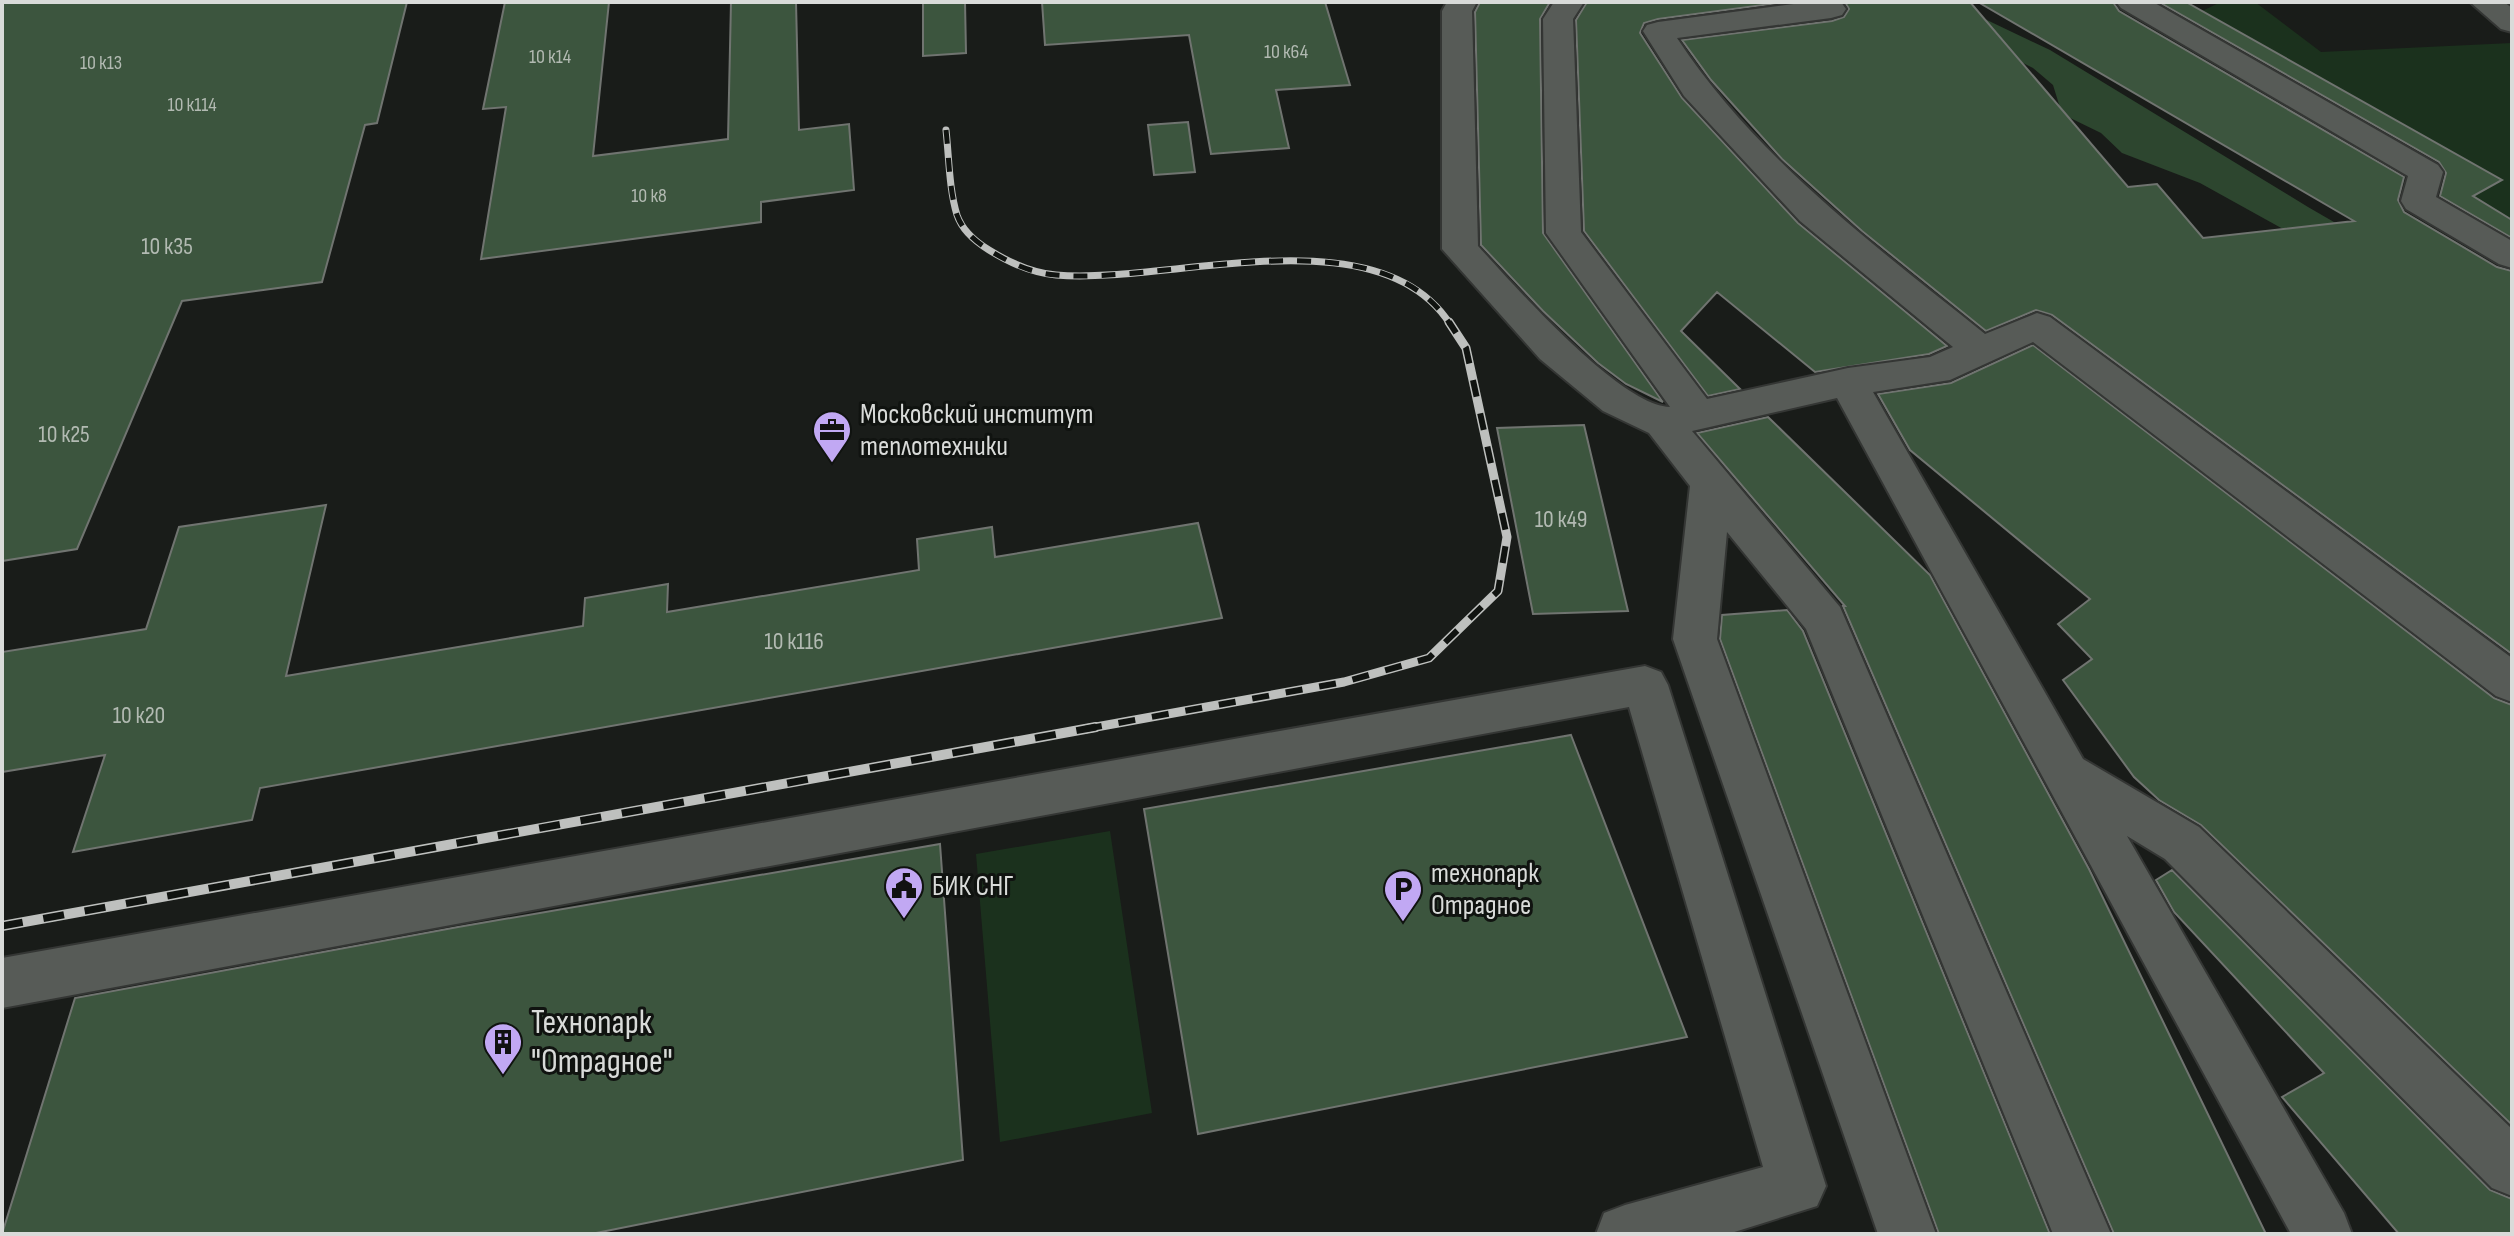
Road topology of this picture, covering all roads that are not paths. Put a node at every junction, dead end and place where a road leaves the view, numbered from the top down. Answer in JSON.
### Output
{"nodes":[{"id":1,"x":1462,"y":2,"type":"edge"},
{"id":2,"x":1569,"y":2,"type":"edge"},
{"id":3,"x":1824,"y":2,"type":"edge"},
{"id":4,"x":2131,"y":2,"type":"edge"},
{"id":5,"x":2485,"y":2,"type":"edge"},
{"id":6,"x":2512,"y":23,"type":"edge"},
{"id":7,"x":2512,"y":256,"type":"edge"},
{"id":8,"x":1981,"y":350,"type":"junction"},
{"id":9,"x":1848,"y":382,"type":"junction"},
{"id":10,"x":1680,"y":419,"type":"junction"},
{"id":11,"x":1711,"y":483,"type":"junction"},
{"id":12,"x":2512,"y":683,"type":"edge"},
{"id":13,"x":2066,"y":773,"type":"junction"},
{"id":14,"x":2,"y":983,"type":"edge"},
{"id":15,"x":2512,"y":1168,"type":"edge"},
{"id":16,"x":1625,"y":1234,"type":"edge"},
{"id":17,"x":1907,"y":1234,"type":"edge"},
{"id":18,"x":2082,"y":1234,"type":"edge"},
{"id":19,"x":2323,"y":1234,"type":"edge"}],
"edges":[{"from":1,"to":10,"type":"street"},
{"from":2,"to":10,"type":"street"},
{"from":3,"to":8,"type":"street"},
{"from":4,"to":7,"type":"street"},
{"from":5,"to":6,"type":"street"},
{"from":8,"to":9,"type":"street"},
{"from":8,"to":12,"type":"street"},
{"from":9,"to":10,"type":"street"},
{"from":9,"to":13,"type":"street"},
{"from":10,"to":11,"type":"street"},
{"from":11,"to":17,"type":"street"},
{"from":11,"to":18,"type":"street"},
{"from":13,"to":15,"type":"street"},
{"from":13,"to":19,"type":"street"},
{"from":14,"to":16,"type":"street"}]}
